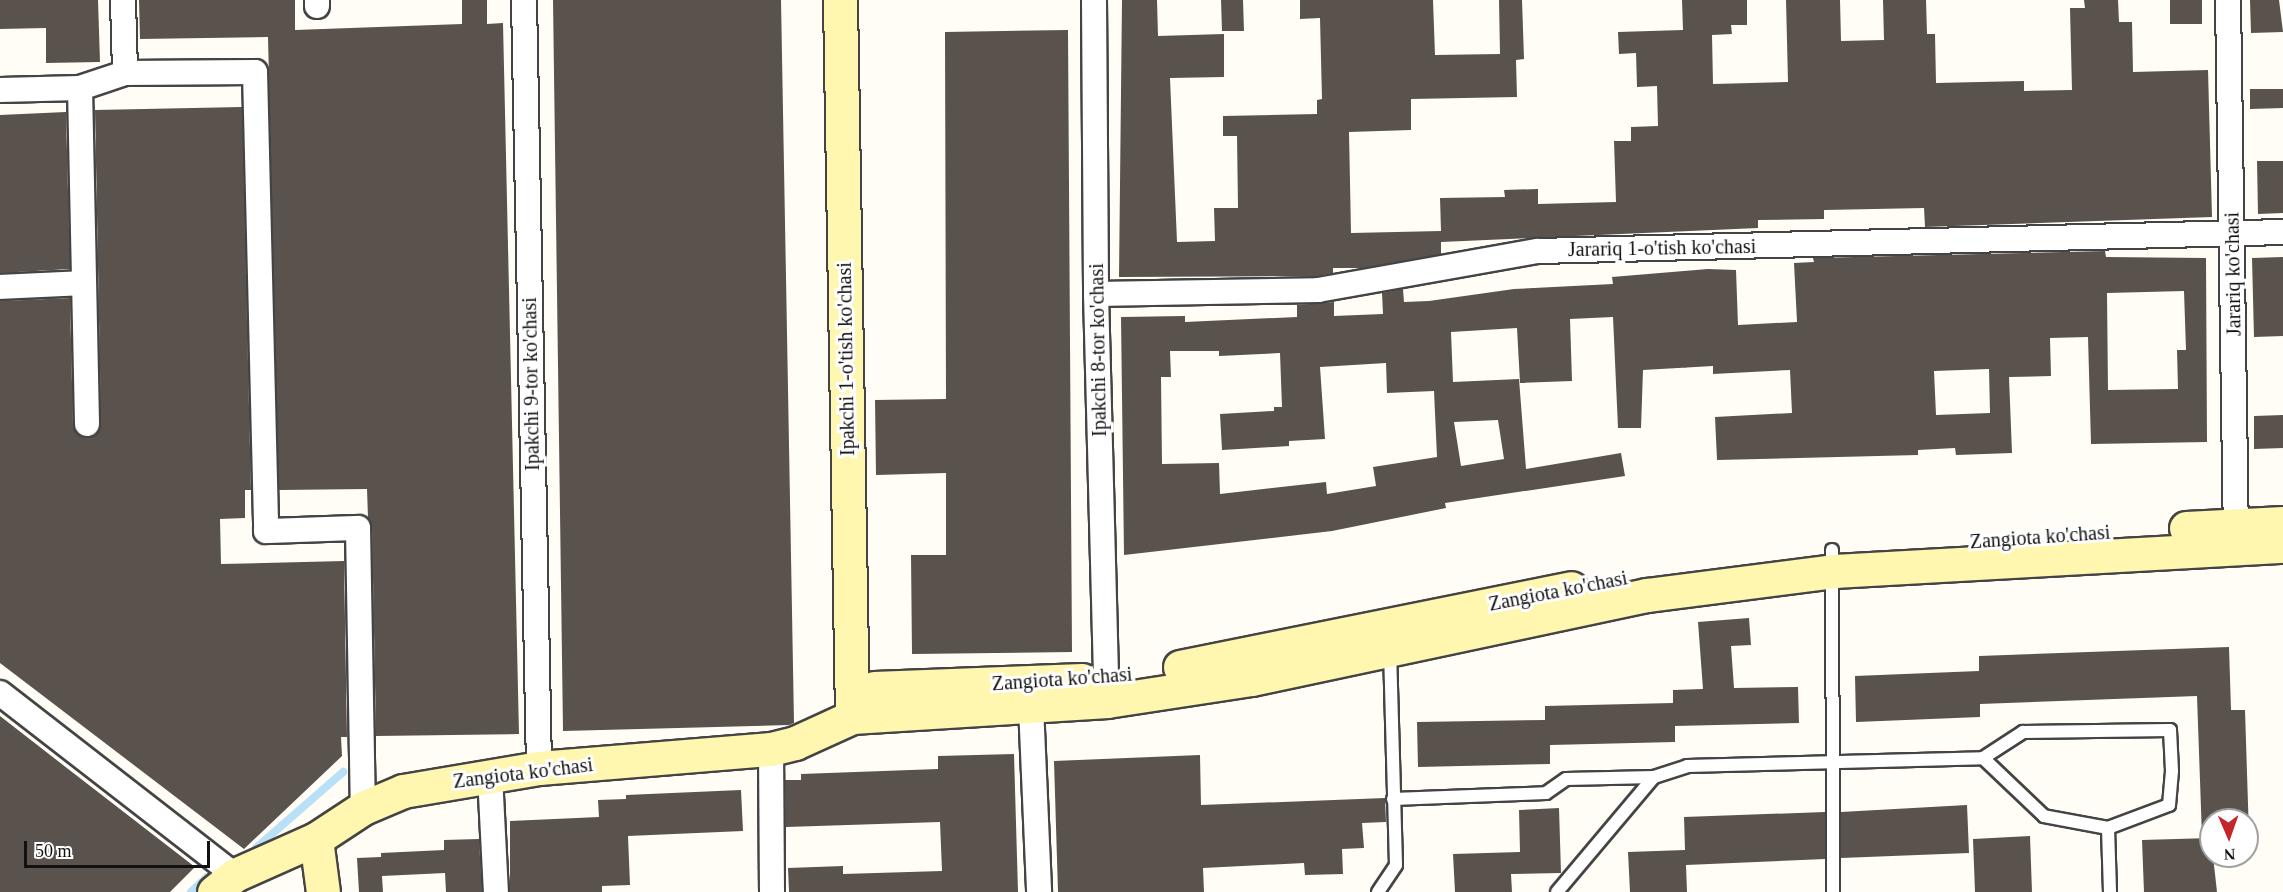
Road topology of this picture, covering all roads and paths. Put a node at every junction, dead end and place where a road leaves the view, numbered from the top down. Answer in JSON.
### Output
{"nodes":[{"id":1,"x":123,"y":0,"type":"edge"},
{"id":2,"x":524,"y":0,"type":"edge"},
{"id":3,"x":840,"y":0,"type":"edge"},
{"id":4,"x":862,"y":0,"type":"edge"},
{"id":5,"x":1094,"y":0,"type":"edge"},
{"id":6,"x":2228,"y":0,"type":"edge"},
{"id":7,"x":125,"y":73,"type":"junction"},
{"id":8,"x":80,"y":88,"type":"junction"},
{"id":9,"x":0,"y":90,"type":"edge"},
{"id":10,"x":2283,"y":232,"type":"edge"},
{"id":11,"x":2233,"y":233,"type":"junction"},
{"id":12,"x":84,"y":283,"type":"junction"},
{"id":13,"x":0,"y":287,"type":"edge"},
{"id":14,"x":1096,"y":294,"type":"junction"},
{"id":15,"x":87,"y":424,"type":"dead end"},
{"id":16,"x":2283,"y":523,"type":"edge"},
{"id":17,"x":2236,"y":536,"type":"junction"},
{"id":18,"x":2283,"y":546,"type":"edge"},
{"id":19,"x":1833,"y":560,"type":"junction"},
{"id":20,"x":1390,"y":637,"type":"junction"},
{"id":21,"x":874,"y":688,"type":"junction"},
{"id":22,"x":1107,"y":690,"type":"junction"},
{"id":23,"x":0,"y":693,"type":"edge"},
{"id":24,"x":1031,"y":706,"type":"junction"},
{"id":25,"x":852,"y":717,"type":"junction"},
{"id":26,"x":771,"y":749,"type":"junction"},
{"id":27,"x":1983,"y":758,"type":"junction"},
{"id":28,"x":1833,"y":762,"type":"junction"},
{"id":29,"x":539,"y":768,"type":"junction"},
{"id":30,"x":490,"y":775,"type":"junction"},
{"id":31,"x":1654,"y":777,"type":"junction"},
{"id":32,"x":1393,"y":799,"type":"junction"},
{"id":33,"x":363,"y":808,"type":"junction"},
{"id":34,"x":2108,"y":828,"type":"junction"},
{"id":35,"x":316,"y":839,"type":"junction"},
{"id":36,"x":225,"y":884,"type":"edge"},
{"id":37,"x":323,"y":892,"type":"edge"},
{"id":38,"x":496,"y":892,"type":"edge"},
{"id":39,"x":772,"y":892,"type":"edge"},
{"id":40,"x":1039,"y":892,"type":"edge"},
{"id":41,"x":1378,"y":892,"type":"edge"},
{"id":42,"x":1557,"y":892,"type":"edge"},
{"id":43,"x":1833,"y":892,"type":"edge"},
{"id":44,"x":2110,"y":892,"type":"edge"}],
"edges":[{"from":1,"to":7,"type":"street"},
{"from":2,"to":29,"type":"street","name":"Ipakchi 9-tor ko'chasi"},
{"from":3,"to":25,"type":"main road","name":"Ipakchi 1-o'tish ko'chasi"},
{"from":4,"to":21,"type":"main road","name":"Ipakchi 1-o'tish ko'chasi"},
{"from":5,"to":14,"type":"street","name":"Ipakchi 8-tor ko'chasi"},
{"from":6,"to":11,"type":"street","name":"Jarariq ko'chasi"},
{"from":7,"to":8,"type":"street"},
{"from":7,"to":33,"type":"street"},
{"from":8,"to":9,"type":"street"},
{"from":8,"to":12,"type":"street"},
{"from":10,"to":11,"type":"street","name":"Jarariq 1-o'tish ko'chasi"},
{"from":11,"to":14,"type":"street","name":"Jarariq 1-o'tish ko'chasi"},
{"from":11,"to":17,"type":"street","name":"Jarariq ko'chasi"},
{"from":12,"to":13,"type":"street"},
{"from":12,"to":15,"type":"street"},
{"from":14,"to":22,"type":"street","name":"Ipakchi 8-tor ko'chasi"},
{"from":16,"to":17,"type":"main road","name":"Zangiota ko'chasi"},
{"from":17,"to":18,"type":"main road","name":"Zangiota ko'chasi"},
{"from":17,"to":19,"type":"main road","name":"Zangiota ko'chasi"},
{"from":19,"to":20,"type":"main road","name":"Zangiota ko'chasi"},
{"from":19,"to":28,"type":"lane"},
{"from":20,"to":22,"type":"main road","name":"Zangiota ko'chasi"},
{"from":20,"to":32,"type":"lane"},
{"from":21,"to":22,"type":"main road","name":"Zangiota ko'chasi"},
{"from":21,"to":25,"type":"main road","name":"Zangiota ko'chasi"},
{"from":22,"to":24,"type":"main road","name":"Zangiota ko'chasi"},
{"from":23,"to":36,"type":"street"},
{"from":24,"to":25,"type":"main road","name":"Zangiota ko'chasi"},
{"from":24,"to":40,"type":"street"},
{"from":25,"to":26,"type":"main road","name":"Zangiota ko'chasi"},
{"from":26,"to":29,"type":"main road","name":"Zangiota ko'chasi"},
{"from":26,"to":39,"type":"street"},
{"from":27,"to":28,"type":"lane"},
{"from":27,"to":34,"type":"lane"},
{"from":27,"to":34,"type":"lane"},
{"from":28,"to":31,"type":"lane"},
{"from":28,"to":43,"type":"lane"},
{"from":29,"to":30,"type":"main road","name":"Zangiota ko'chasi"},
{"from":30,"to":33,"type":"main road","name":"Zangiota ko'chasi"},
{"from":30,"to":38,"type":"street"},
{"from":31,"to":32,"type":"lane"},
{"from":31,"to":42,"type":"lane"},
{"from":32,"to":41,"type":"lane"},
{"from":33,"to":35,"type":"main road","name":"Zangiota ko'chasi"},
{"from":34,"to":44,"type":"lane"},
{"from":35,"to":36,"type":"main road","name":"Zangiota ko'chasi"},
{"from":35,"to":37,"type":"main road"}]}
